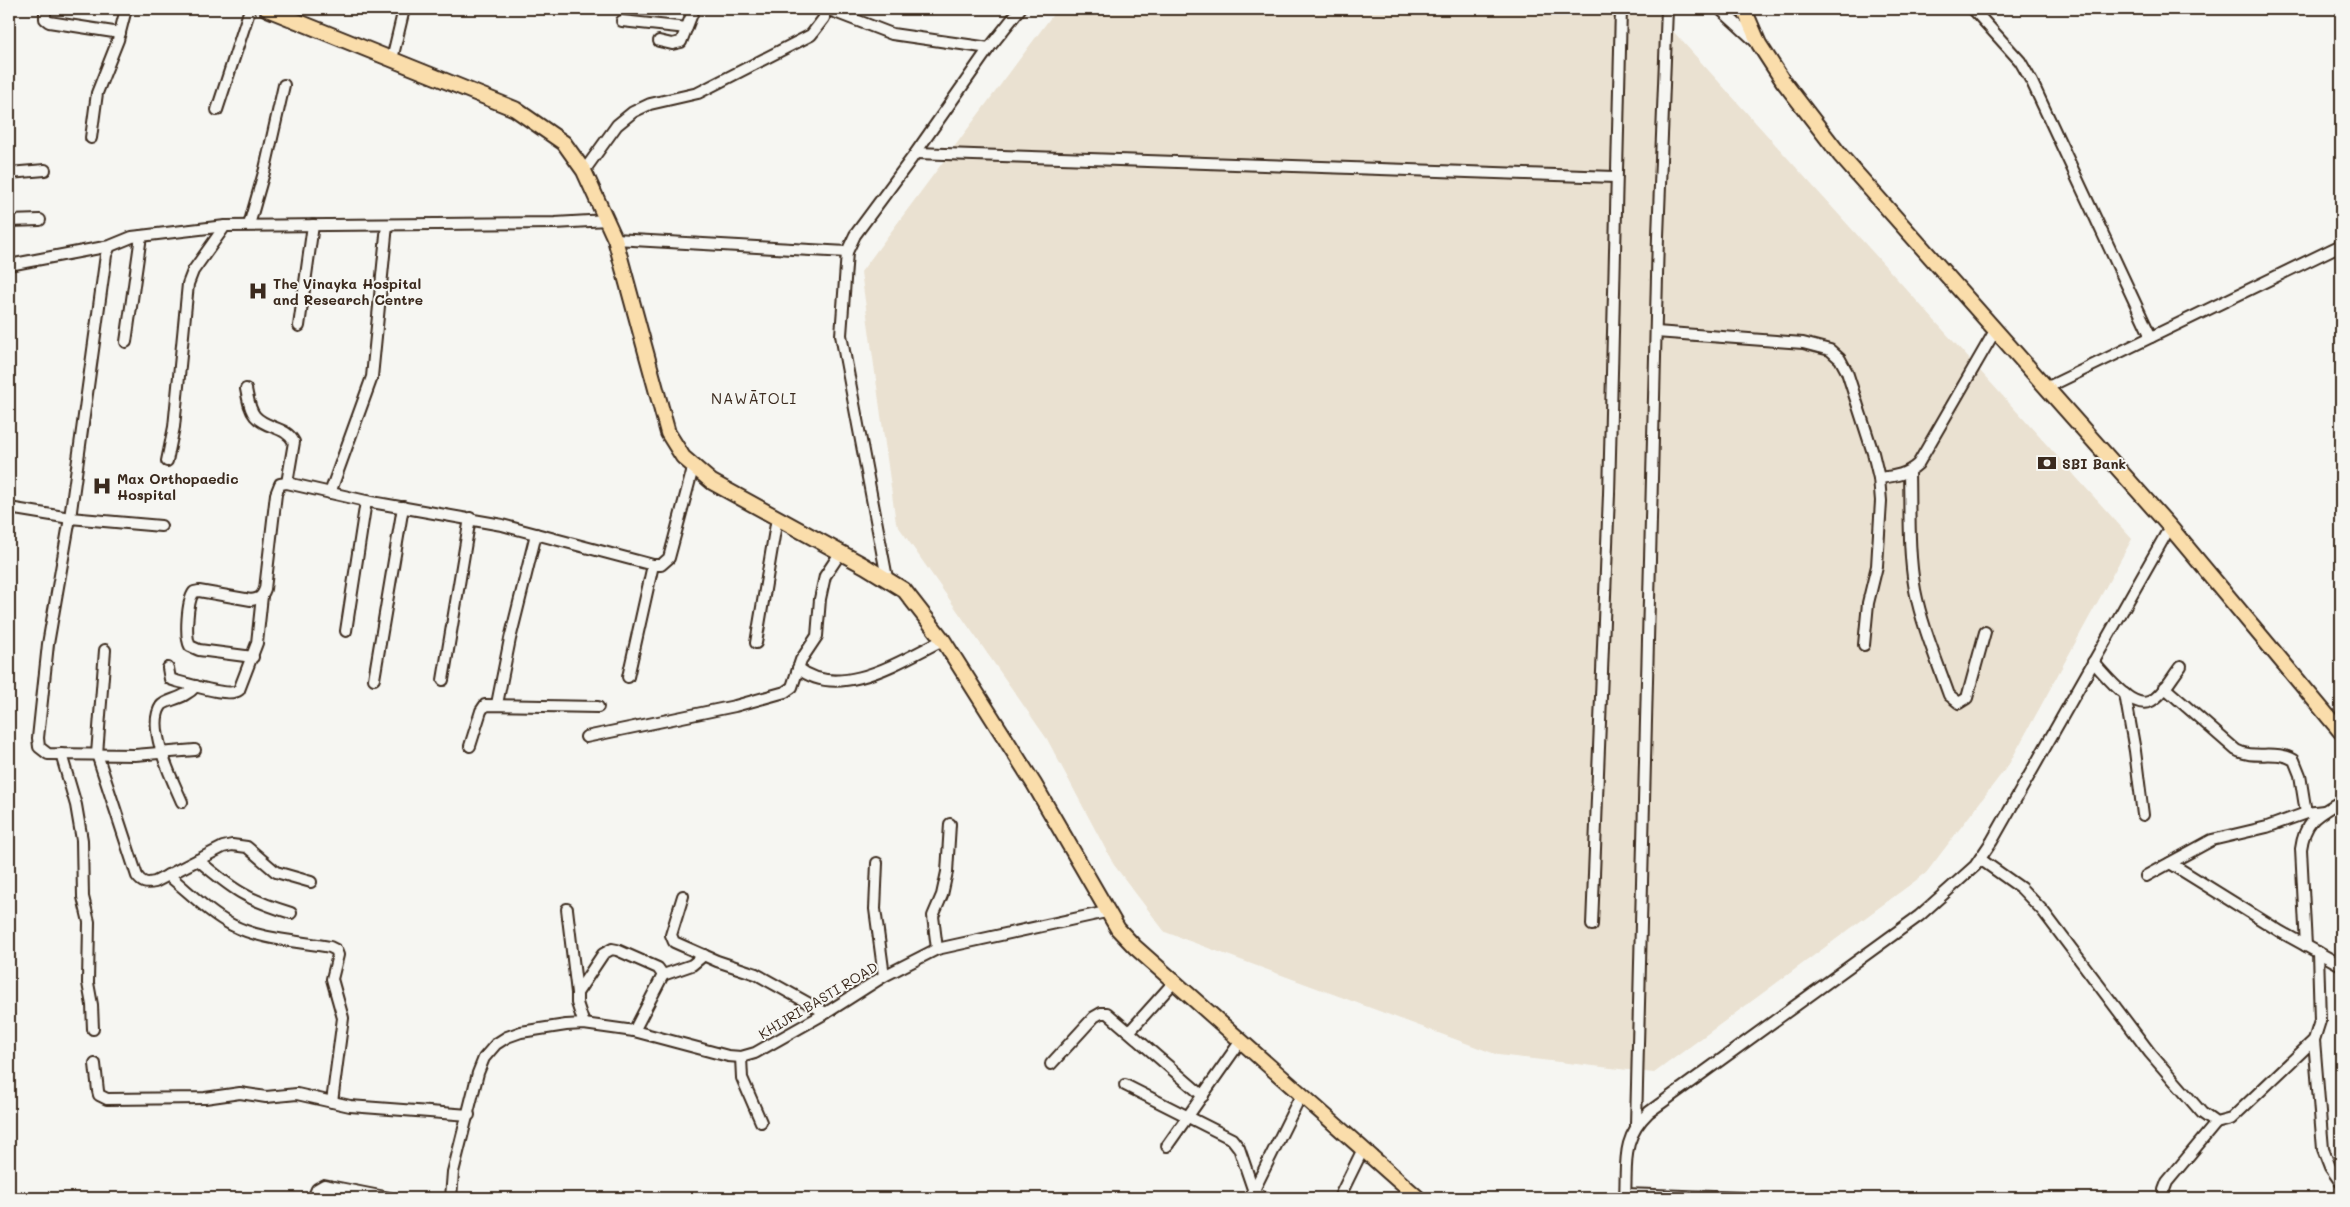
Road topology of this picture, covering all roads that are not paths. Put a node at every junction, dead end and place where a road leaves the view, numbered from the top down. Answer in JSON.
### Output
{"nodes":[{"id":1,"x":45,"y":9,"type":"edge"},
{"id":2,"x":126,"y":9,"type":"edge"},
{"id":3,"x":250,"y":9,"type":"edge"},
{"id":4,"x":267,"y":9,"type":"edge"},
{"id":5,"x":404,"y":9,"type":"edge"},
{"id":6,"x":694,"y":9,"type":"edge"},
{"id":7,"x":826,"y":9,"type":"edge"},
{"id":8,"x":1020,"y":9,"type":"edge"},
{"id":9,"x":1621,"y":9,"type":"edge"},
{"id":10,"x":1667,"y":9,"type":"edge"},
{"id":11,"x":1720,"y":9,"type":"edge"},
{"id":12,"x":1744,"y":9,"type":"edge"},
{"id":13,"x":1973,"y":9,"type":"edge"},
{"id":14,"x":622,"y":21,"type":"dead end"},
{"id":15,"x":687,"y":28,"type":"junction"},
{"id":16,"x":120,"y":33,"type":"junction"},
{"id":17,"x":659,"y":41,"type":"dead end"},
{"id":18,"x":1759,"y":44,"type":"junction"},
{"id":19,"x":989,"y":48,"type":"junction"},
{"id":20,"x":392,"y":59,"type":"junction"},
{"id":21,"x":284,"y":85,"type":"dead end"},
{"id":22,"x":217,"y":110,"type":"dead end"},
{"id":23,"x":91,"y":138,"type":"dead end"},
{"id":24,"x":916,"y":153,"type":"junction"},
{"id":25,"x":45,"y":170,"type":"dead end"},
{"id":26,"x":584,"y":171,"type":"junction"},
{"id":27,"x":9,"y":173,"type":"edge"},
{"id":28,"x":1616,"y":177,"type":"junction"},
{"id":29,"x":40,"y":220,"type":"dead end"},
{"id":30,"x":608,"y":220,"type":"junction"},
{"id":31,"x":9,"y":221,"type":"edge"},
{"id":32,"x":249,"y":225,"type":"junction"},
{"id":33,"x":313,"y":225,"type":"junction"},
{"id":34,"x":387,"y":225,"type":"junction"},
{"id":35,"x":225,"y":226,"type":"junction"},
{"id":36,"x":141,"y":236,"type":"junction"},
{"id":37,"x":615,"y":239,"type":"junction"},
{"id":38,"x":2341,"y":245,"type":"edge"},
{"id":39,"x":110,"y":246,"type":"junction"},
{"id":40,"x":847,"y":252,"type":"junction"},
{"id":41,"x":9,"y":265,"type":"edge"},
{"id":42,"x":300,"y":326,"type":"dead end"},
{"id":43,"x":1996,"y":329,"type":"junction"},
{"id":44,"x":1656,"y":332,"type":"junction"},
{"id":45,"x":2151,"y":337,"type":"junction"},
{"id":46,"x":126,"y":342,"type":"dead end"},
{"id":47,"x":2046,"y":388,"type":"junction"},
{"id":48,"x":246,"y":389,"type":"dead end"},
{"id":49,"x":167,"y":461,"type":"dead end"},
{"id":50,"x":693,"y":468,"type":"junction"},
{"id":51,"x":1909,"y":472,"type":"junction"},
{"id":52,"x":1879,"y":478,"type":"junction"},
{"id":53,"x":287,"y":483,"type":"junction"},
{"id":54,"x":330,"y":493,"type":"junction"},
{"id":55,"x":366,"y":501,"type":"junction"},
{"id":56,"x":403,"y":507,"type":"junction"},
{"id":57,"x":9,"y":508,"type":"edge"},
{"id":58,"x":70,"y":518,"type":"junction"},
{"id":59,"x":470,"y":518,"type":"junction"},
{"id":60,"x":777,"y":518,"type":"junction"},
{"id":61,"x":161,"y":526,"type":"dead end"},
{"id":62,"x":2170,"y":527,"type":"junction"},
{"id":63,"x":536,"y":534,"type":"junction"},
{"id":64,"x":841,"y":552,"type":"junction"},
{"id":65,"x":654,"y":565,"type":"junction"},
{"id":66,"x":887,"y":578,"type":"junction"},
{"id":67,"x":262,"y":596,"type":"junction"},
{"id":68,"x":346,"y":631,"type":"dead end"},
{"id":69,"x":1985,"y":632,"type":"dead end"},
{"id":70,"x":942,"y":640,"type":"junction"},
{"id":71,"x":756,"y":643,"type":"dead end"},
{"id":72,"x":1864,"y":645,"type":"dead end"},
{"id":73,"x":105,"y":650,"type":"dead end"},
{"id":74,"x":253,"y":657,"type":"junction"},
{"id":75,"x":2093,"y":662,"type":"junction"},
{"id":76,"x":2181,"y":666,"type":"dead end"},
{"id":77,"x":168,"y":668,"type":"dead end"},
{"id":78,"x":798,"y":668,"type":"junction"},
{"id":79,"x":628,"y":678,"type":"dead end"},
{"id":80,"x":374,"y":679,"type":"dead end"},
{"id":81,"x":442,"y":680,"type":"dead end"},
{"id":82,"x":196,"y":686,"type":"junction"},
{"id":83,"x":2164,"y":687,"type":"junction"},
{"id":84,"x":2125,"y":694,"type":"junction"},
{"id":85,"x":497,"y":704,"type":"junction"},
{"id":86,"x":598,"y":707,"type":"dead end"},
{"id":87,"x":2341,"y":732,"type":"edge"},
{"id":88,"x":586,"y":737,"type":"dead end"},
{"id":89,"x":470,"y":746,"type":"dead end"},
{"id":90,"x":195,"y":750,"type":"dead end"},
{"id":91,"x":160,"y":753,"type":"junction"},
{"id":92,"x":61,"y":754,"type":"junction"},
{"id":93,"x":97,"y":754,"type":"junction"},
{"id":94,"x":2341,"y":801,"type":"edge"},
{"id":95,"x":182,"y":802,"type":"dead end"},
{"id":96,"x":2324,"y":811,"type":"junction"},
{"id":97,"x":2306,"y":813,"type":"junction"},
{"id":98,"x":2143,"y":815,"type":"dead end"},
{"id":99,"x":950,"y":824,"type":"dead end"},
{"id":100,"x":1980,"y":859,"type":"junction"},
{"id":101,"x":198,"y":860,"type":"junction"},
{"id":102,"x":2170,"y":862,"type":"junction"},
{"id":103,"x":877,"y":863,"type":"dead end"},
{"id":104,"x":168,"y":875,"type":"junction"},
{"id":105,"x":2146,"y":876,"type":"dead end"},
{"id":106,"x":311,"y":882,"type":"dead end"},
{"id":107,"x":683,"y":896,"type":"dead end"},
{"id":108,"x":567,"y":909,"type":"dead end"},
{"id":109,"x":1106,"y":912,"type":"junction"},
{"id":110,"x":291,"y":913,"type":"dead end"},
{"id":111,"x":1592,"y":925,"type":"dead end"},
{"id":112,"x":2306,"y":946,"type":"junction"},
{"id":113,"x":937,"y":949,"type":"junction"},
{"id":114,"x":2318,"y":952,"type":"junction"},
{"id":115,"x":704,"y":955,"type":"junction"},
{"id":116,"x":2341,"y":965,"type":"edge"},
{"id":117,"x":663,"y":975,"type":"junction"},
{"id":118,"x":884,"y":976,"type":"junction"},
{"id":119,"x":1174,"y":982,"type":"junction"},
{"id":120,"x":577,"y":993,"type":"junction"},
{"id":121,"x":826,"y":1013,"type":"junction"},
{"id":122,"x":584,"y":1024,"type":"junction"},
{"id":123,"x":93,"y":1029,"type":"dead end"},
{"id":124,"x":634,"y":1031,"type":"junction"},
{"id":125,"x":1130,"y":1031,"type":"junction"},
{"id":126,"x":2314,"y":1040,"type":"junction"},
{"id":127,"x":1240,"y":1042,"type":"junction"},
{"id":128,"x":742,"y":1057,"type":"junction"},
{"id":129,"x":95,"y":1064,"type":"dead end"},
{"id":130,"x":1051,"y":1064,"type":"dead end"},
{"id":131,"x":1125,"y":1085,"type":"dead end"},
{"id":132,"x":1301,"y":1095,"type":"junction"},
{"id":133,"x":1203,"y":1096,"type":"junction"},
{"id":134,"x":332,"y":1102,"type":"junction"},
{"id":135,"x":469,"y":1115,"type":"junction"},
{"id":136,"x":1188,"y":1116,"type":"junction"},
{"id":137,"x":762,"y":1122,"type":"dead end"},
{"id":138,"x":2216,"y":1123,"type":"junction"},
{"id":139,"x":1636,"y":1125,"type":"junction"},
{"id":140,"x":1167,"y":1146,"type":"dead end"},
{"id":141,"x":1362,"y":1149,"type":"junction"},
{"id":142,"x":2341,"y":1183,"type":"edge"},
{"id":143,"x":1252,"y":1195,"type":"edge"},
{"id":144,"x":1625,"y":1196,"type":"edge"},
{"id":145,"x":313,"y":1198,"type":"edge"},
{"id":146,"x":390,"y":1198,"type":"edge"},
{"id":147,"x":451,"y":1198,"type":"edge"},
{"id":148,"x":1266,"y":1198,"type":"edge"},
{"id":149,"x":1339,"y":1198,"type":"edge"},
{"id":150,"x":1418,"y":1198,"type":"edge"},
{"id":151,"x":1742,"y":1198,"type":"edge"},
{"id":152,"x":2165,"y":1198,"type":"edge"}],
"edges":[{"from":1,"to":16,"type":"street"},
{"from":2,"to":16,"type":"street"},
{"from":3,"to":22,"type":"street"},
{"from":4,"to":20,"type":"main road"},
{"from":5,"to":20,"type":"street"},
{"from":6,"to":15,"type":"street"},
{"from":7,"to":19,"type":"street"},
{"from":7,"to":26,"type":"street"},
{"from":8,"to":19,"type":"street"},
{"from":9,"to":28,"type":"street"},
{"from":10,"to":44,"type":"street"},
{"from":11,"to":18,"type":"street"},
{"from":12,"to":18,"type":"main road"},
{"from":13,"to":45,"type":"street"},
{"from":14,"to":15,"type":"street"},
{"from":15,"to":17,"type":"street"},
{"from":16,"to":23,"type":"street"},
{"from":18,"to":43,"type":"main road"},
{"from":19,"to":24,"type":"street"},
{"from":20,"to":26,"type":"main road"},
{"from":21,"to":32,"type":"street"},
{"from":24,"to":28,"type":"street"},
{"from":24,"to":40,"type":"street"},
{"from":25,"to":27,"type":"street"},
{"from":26,"to":30,"type":"main road"},
{"from":28,"to":111,"type":"street"},
{"from":29,"to":31,"type":"street"},
{"from":30,"to":34,"type":"street"},
{"from":30,"to":37,"type":"main road"},
{"from":32,"to":33,"type":"street"},
{"from":32,"to":35,"type":"street"},
{"from":33,"to":34,"type":"street"},
{"from":33,"to":42,"type":"street"},
{"from":34,"to":54,"type":"street"},
{"from":35,"to":36,"type":"street"},
{"from":35,"to":49,"type":"street"},
{"from":36,"to":39,"type":"street"},
{"from":36,"to":46,"type":"street"},
{"from":37,"to":40,"type":"street"},
{"from":37,"to":50,"type":"main road"},
{"from":38,"to":45,"type":"street"},
{"from":39,"to":41,"type":"street"},
{"from":39,"to":58,"type":"street"},
{"from":40,"to":66,"type":"street"},
{"from":43,"to":47,"type":"main road"},
{"from":43,"to":51,"type":"street"},
{"from":44,"to":52,"type":"street"},
{"from":44,"to":139,"type":"street"},
{"from":45,"to":47,"type":"street"},
{"from":47,"to":62,"type":"main road"},
{"from":48,"to":53,"type":"street"},
{"from":50,"to":60,"type":"main road"},
{"from":50,"to":65,"type":"street"},
{"from":51,"to":52,"type":"street"},
{"from":51,"to":69,"type":"street"},
{"from":52,"to":72,"type":"street"},
{"from":53,"to":54,"type":"street"},
{"from":53,"to":67,"type":"street"},
{"from":54,"to":55,"type":"street"},
{"from":55,"to":56,"type":"street"},
{"from":55,"to":68,"type":"street"},
{"from":56,"to":59,"type":"street"},
{"from":56,"to":80,"type":"street"},
{"from":57,"to":58,"type":"street"},
{"from":58,"to":61,"type":"street"},
{"from":58,"to":92,"type":"street"},
{"from":59,"to":63,"type":"street"},
{"from":59,"to":81,"type":"street"},
{"from":60,"to":64,"type":"main road"},
{"from":60,"to":71,"type":"street"},
{"from":62,"to":75,"type":"street"},
{"from":62,"to":87,"type":"main road"},
{"from":63,"to":65,"type":"street"},
{"from":63,"to":85,"type":"street"},
{"from":64,"to":66,"type":"main road"},
{"from":64,"to":78,"type":"street"},
{"from":65,"to":79,"type":"street"},
{"from":66,"to":70,"type":"main road"},
{"from":67,"to":74,"type":"street"},
{"from":67,"to":74,"type":"street"},
{"from":70,"to":78,"type":"street"},
{"from":70,"to":109,"type":"main road"},
{"from":73,"to":93,"type":"street"},
{"from":74,"to":82,"type":"street"},
{"from":75,"to":84,"type":"street"},
{"from":75,"to":100,"type":"street"},
{"from":76,"to":83,"type":"street"},
{"from":77,"to":82,"type":"street"},
{"from":78,"to":88,"type":"street"},
{"from":82,"to":91,"type":"street"},
{"from":83,"to":84,"type":"street"},
{"from":83,"to":97,"type":"street"},
{"from":84,"to":98,"type":"street"},
{"from":85,"to":86,"type":"street"},
{"from":85,"to":89,"type":"street"},
{"from":90,"to":91,"type":"street"},
{"from":91,"to":93,"type":"street"},
{"from":91,"to":95,"type":"street"},
{"from":92,"to":93,"type":"street"},
{"from":92,"to":123,"type":"street"},
{"from":93,"to":104,"type":"street"},
{"from":94,"to":96,"type":"street"},
{"from":96,"to":97,"type":"street"},
{"from":96,"to":112,"type":"street"},
{"from":97,"to":102,"type":"street"},
{"from":99,"to":113,"type":"street"},
{"from":100,"to":138,"type":"street"},
{"from":100,"to":139,"type":"street"},
{"from":101,"to":104,"type":"street"},
{"from":101,"to":106,"type":"street"},
{"from":101,"to":110,"type":"street"},
{"from":102,"to":105,"type":"street"},
{"from":102,"to":112,"type":"street"},
{"from":103,"to":118,"type":"street"},
{"from":104,"to":134,"type":"street"},
{"from":107,"to":115,"type":"street"},
{"from":108,"to":120,"type":"street"},
{"from":109,"to":113,"type":"street","name":"KHIJRI BASTI ROAD"},
{"from":109,"to":119,"type":"main road"},
{"from":112,"to":114,"type":"street"},
{"from":113,"to":118,"type":"street","name":"KHIJRI BASTI ROAD"},
{"from":114,"to":116,"type":"street"},
{"from":114,"to":126,"type":"street"},
{"from":115,"to":117,"type":"street"},
{"from":115,"to":121,"type":"street"},
{"from":117,"to":120,"type":"street"},
{"from":117,"to":124,"type":"street"},
{"from":118,"to":121,"type":"street","name":"KHIJRI BASTI ROAD"},
{"from":119,"to":125,"type":"street"},
{"from":119,"to":127,"type":"main road"},
{"from":120,"to":122,"type":"street"},
{"from":121,"to":128,"type":"street","name":"KHIJRI BASTI ROAD"},
{"from":122,"to":124,"type":"street"},
{"from":122,"to":135,"type":"street"},
{"from":124,"to":128,"type":"street"},
{"from":125,"to":130,"type":"street"},
{"from":125,"to":133,"type":"street"},
{"from":126,"to":138,"type":"street"},
{"from":126,"to":142,"type":"street"},
{"from":127,"to":132,"type":"main road"},
{"from":127,"to":133,"type":"street"},
{"from":128,"to":137,"type":"street"},
{"from":129,"to":134,"type":"street"},
{"from":131,"to":136,"type":"street"},
{"from":132,"to":141,"type":"main road"},
{"from":132,"to":143,"type":"street"},
{"from":133,"to":136,"type":"street"},
{"from":134,"to":135,"type":"street"},
{"from":135,"to":147,"type":"street"},
{"from":136,"to":140,"type":"street"},
{"from":136,"to":143,"type":"street"},
{"from":138,"to":152,"type":"street"},
{"from":139,"to":144,"type":"street"},
{"from":141,"to":149,"type":"street"},
{"from":141,"to":150,"type":"main road"},
{"from":143,"to":148,"type":"street"},
{"from":144,"to":151,"type":"street"},
{"from":145,"to":146,"type":"street"}]}
